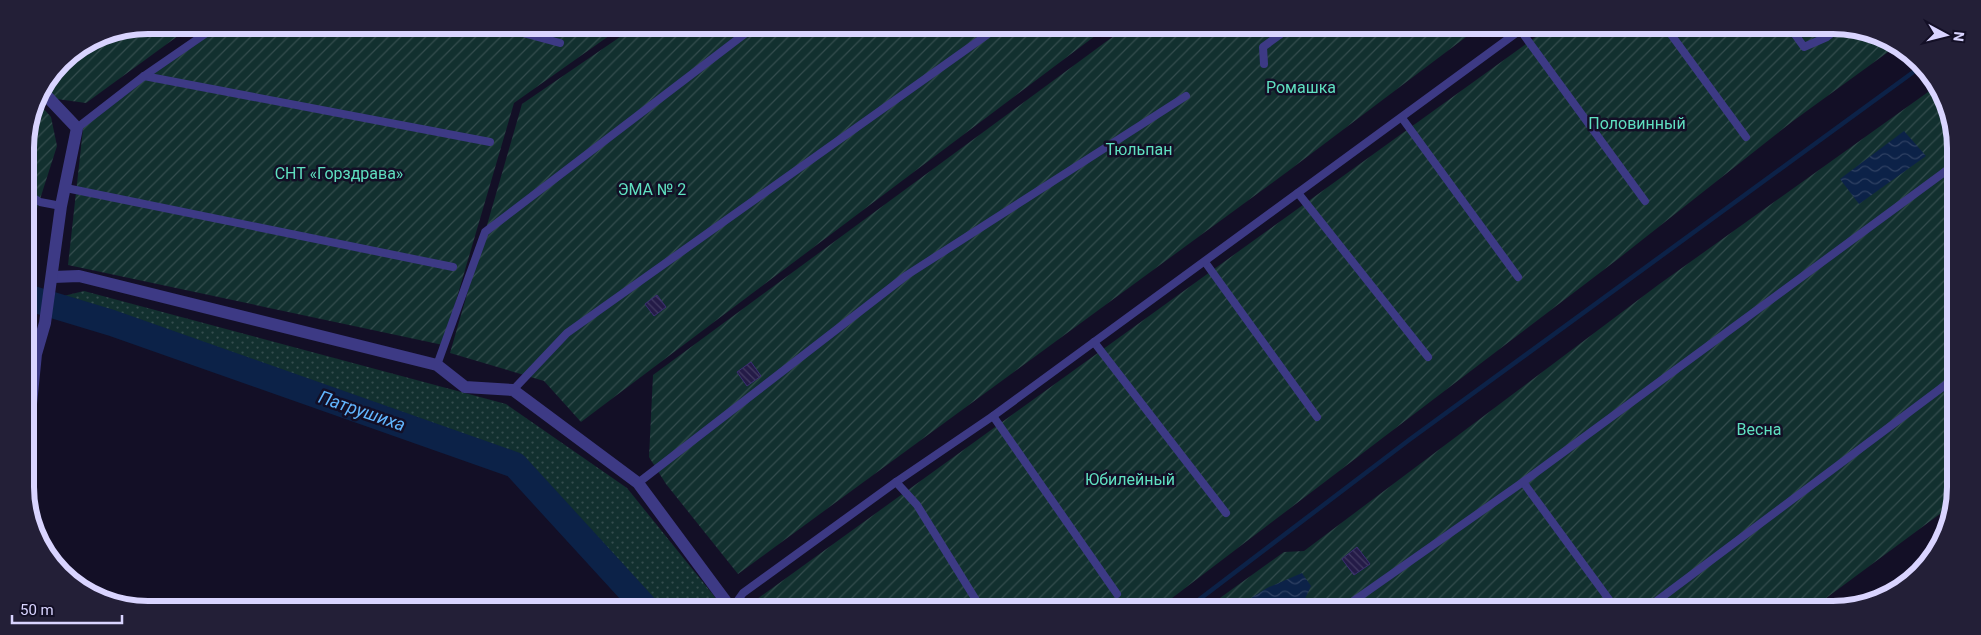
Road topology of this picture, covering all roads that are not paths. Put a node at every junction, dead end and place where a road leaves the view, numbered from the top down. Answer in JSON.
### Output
{"nodes":[{"id":1,"x":205,"y":34,"type":"edge"},
{"id":2,"x":527,"y":34,"type":"edge"},
{"id":3,"x":744,"y":34,"type":"edge"},
{"id":4,"x":988,"y":34,"type":"edge"},
{"id":5,"x":1281,"y":34,"type":"edge"},
{"id":6,"x":1517,"y":34,"type":"edge"},
{"id":7,"x":1525,"y":34,"type":"edge"},
{"id":8,"x":1671,"y":34,"type":"edge"},
{"id":9,"x":1795,"y":34,"type":"edge"},
{"id":10,"x":1831,"y":34,"type":"edge"},
{"id":11,"x":560,"y":43,"type":"dead end"},
{"id":12,"x":1264,"y":64,"type":"dead end"},
{"id":13,"x":144,"y":76,"type":"junction"},
{"id":14,"x":46,"y":95,"type":"edge"},
{"id":15,"x":1186,"y":96,"type":"dead end"},
{"id":16,"x":1402,"y":118,"type":"junction"},
{"id":17,"x":77,"y":128,"type":"junction"},
{"id":18,"x":1746,"y":137,"type":"dead end"},
{"id":19,"x":490,"y":142,"type":"dead end"},
{"id":20,"x":1947,"y":170,"type":"edge"},
{"id":21,"x":66,"y":188,"type":"junction"},
{"id":22,"x":1298,"y":193,"type":"junction"},
{"id":23,"x":34,"y":198,"type":"edge"},
{"id":24,"x":1645,"y":201,"type":"dead end"},
{"id":25,"x":61,"y":206,"type":"junction"},
{"id":26,"x":1204,"y":262,"type":"junction"},
{"id":27,"x":453,"y":267,"type":"dead end"},
{"id":28,"x":1518,"y":277,"type":"dead end"},
{"id":29,"x":52,"y":282,"type":"junction"},
{"id":30,"x":1094,"y":342,"type":"junction"},
{"id":31,"x":1428,"y":357,"type":"dead end"},
{"id":32,"x":437,"y":364,"type":"junction"},
{"id":33,"x":34,"y":374,"type":"edge"},
{"id":34,"x":1947,"y":384,"type":"edge"},
{"id":35,"x":513,"y":390,"type":"junction"},
{"id":36,"x":993,"y":416,"type":"junction"},
{"id":37,"x":1317,"y":417,"type":"dead end"},
{"id":38,"x":896,"y":482,"type":"junction"},
{"id":39,"x":1523,"y":482,"type":"junction"},
{"id":40,"x":638,"y":483,"type":"junction"},
{"id":41,"x":1226,"y":513,"type":"dead end"},
{"id":42,"x":1117,"y":594,"type":"dead end"},
{"id":43,"x":726,"y":601,"type":"edge"},
{"id":44,"x":736,"y":601,"type":"edge"},
{"id":45,"x":976,"y":601,"type":"edge"},
{"id":46,"x":1353,"y":601,"type":"edge"},
{"id":47,"x":1610,"y":601,"type":"edge"},
{"id":48,"x":1657,"y":601,"type":"edge"}],
"edges":[{"from":1,"to":13,"type":"lane"},
{"from":2,"to":11,"type":"lane"},
{"from":3,"to":32,"type":"lane"},
{"from":4,"to":35,"type":"lane"},
{"from":5,"to":12,"type":"lane"},
{"from":6,"to":16,"type":"lane"},
{"from":7,"to":24,"type":"lane"},
{"from":8,"to":18,"type":"lane"},
{"from":9,"to":10,"type":"lane"},
{"from":13,"to":17,"type":"lane"},
{"from":13,"to":19,"type":"lane"},
{"from":14,"to":17,"type":"street"},
{"from":15,"to":40,"type":"lane"},
{"from":16,"to":22,"type":"lane"},
{"from":16,"to":28,"type":"lane"},
{"from":17,"to":21,"type":"street"},
{"from":20,"to":39,"type":"lane"},
{"from":21,"to":25,"type":"street"},
{"from":21,"to":27,"type":"lane"},
{"from":22,"to":26,"type":"lane"},
{"from":22,"to":31,"type":"lane"},
{"from":23,"to":25,"type":"lane"},
{"from":25,"to":29,"type":"street"},
{"from":26,"to":30,"type":"lane"},
{"from":26,"to":37,"type":"lane"},
{"from":29,"to":32,"type":"street"},
{"from":29,"to":33,"type":"street"},
{"from":30,"to":36,"type":"lane"},
{"from":30,"to":41,"type":"lane"},
{"from":32,"to":35,"type":"street"},
{"from":34,"to":48,"type":"lane"},
{"from":35,"to":40,"type":"street"},
{"from":36,"to":38,"type":"lane"},
{"from":36,"to":42,"type":"lane"},
{"from":38,"to":44,"type":"lane"},
{"from":38,"to":45,"type":"lane"},
{"from":39,"to":46,"type":"lane"},
{"from":39,"to":47,"type":"lane"},
{"from":40,"to":43,"type":"street"}]}
